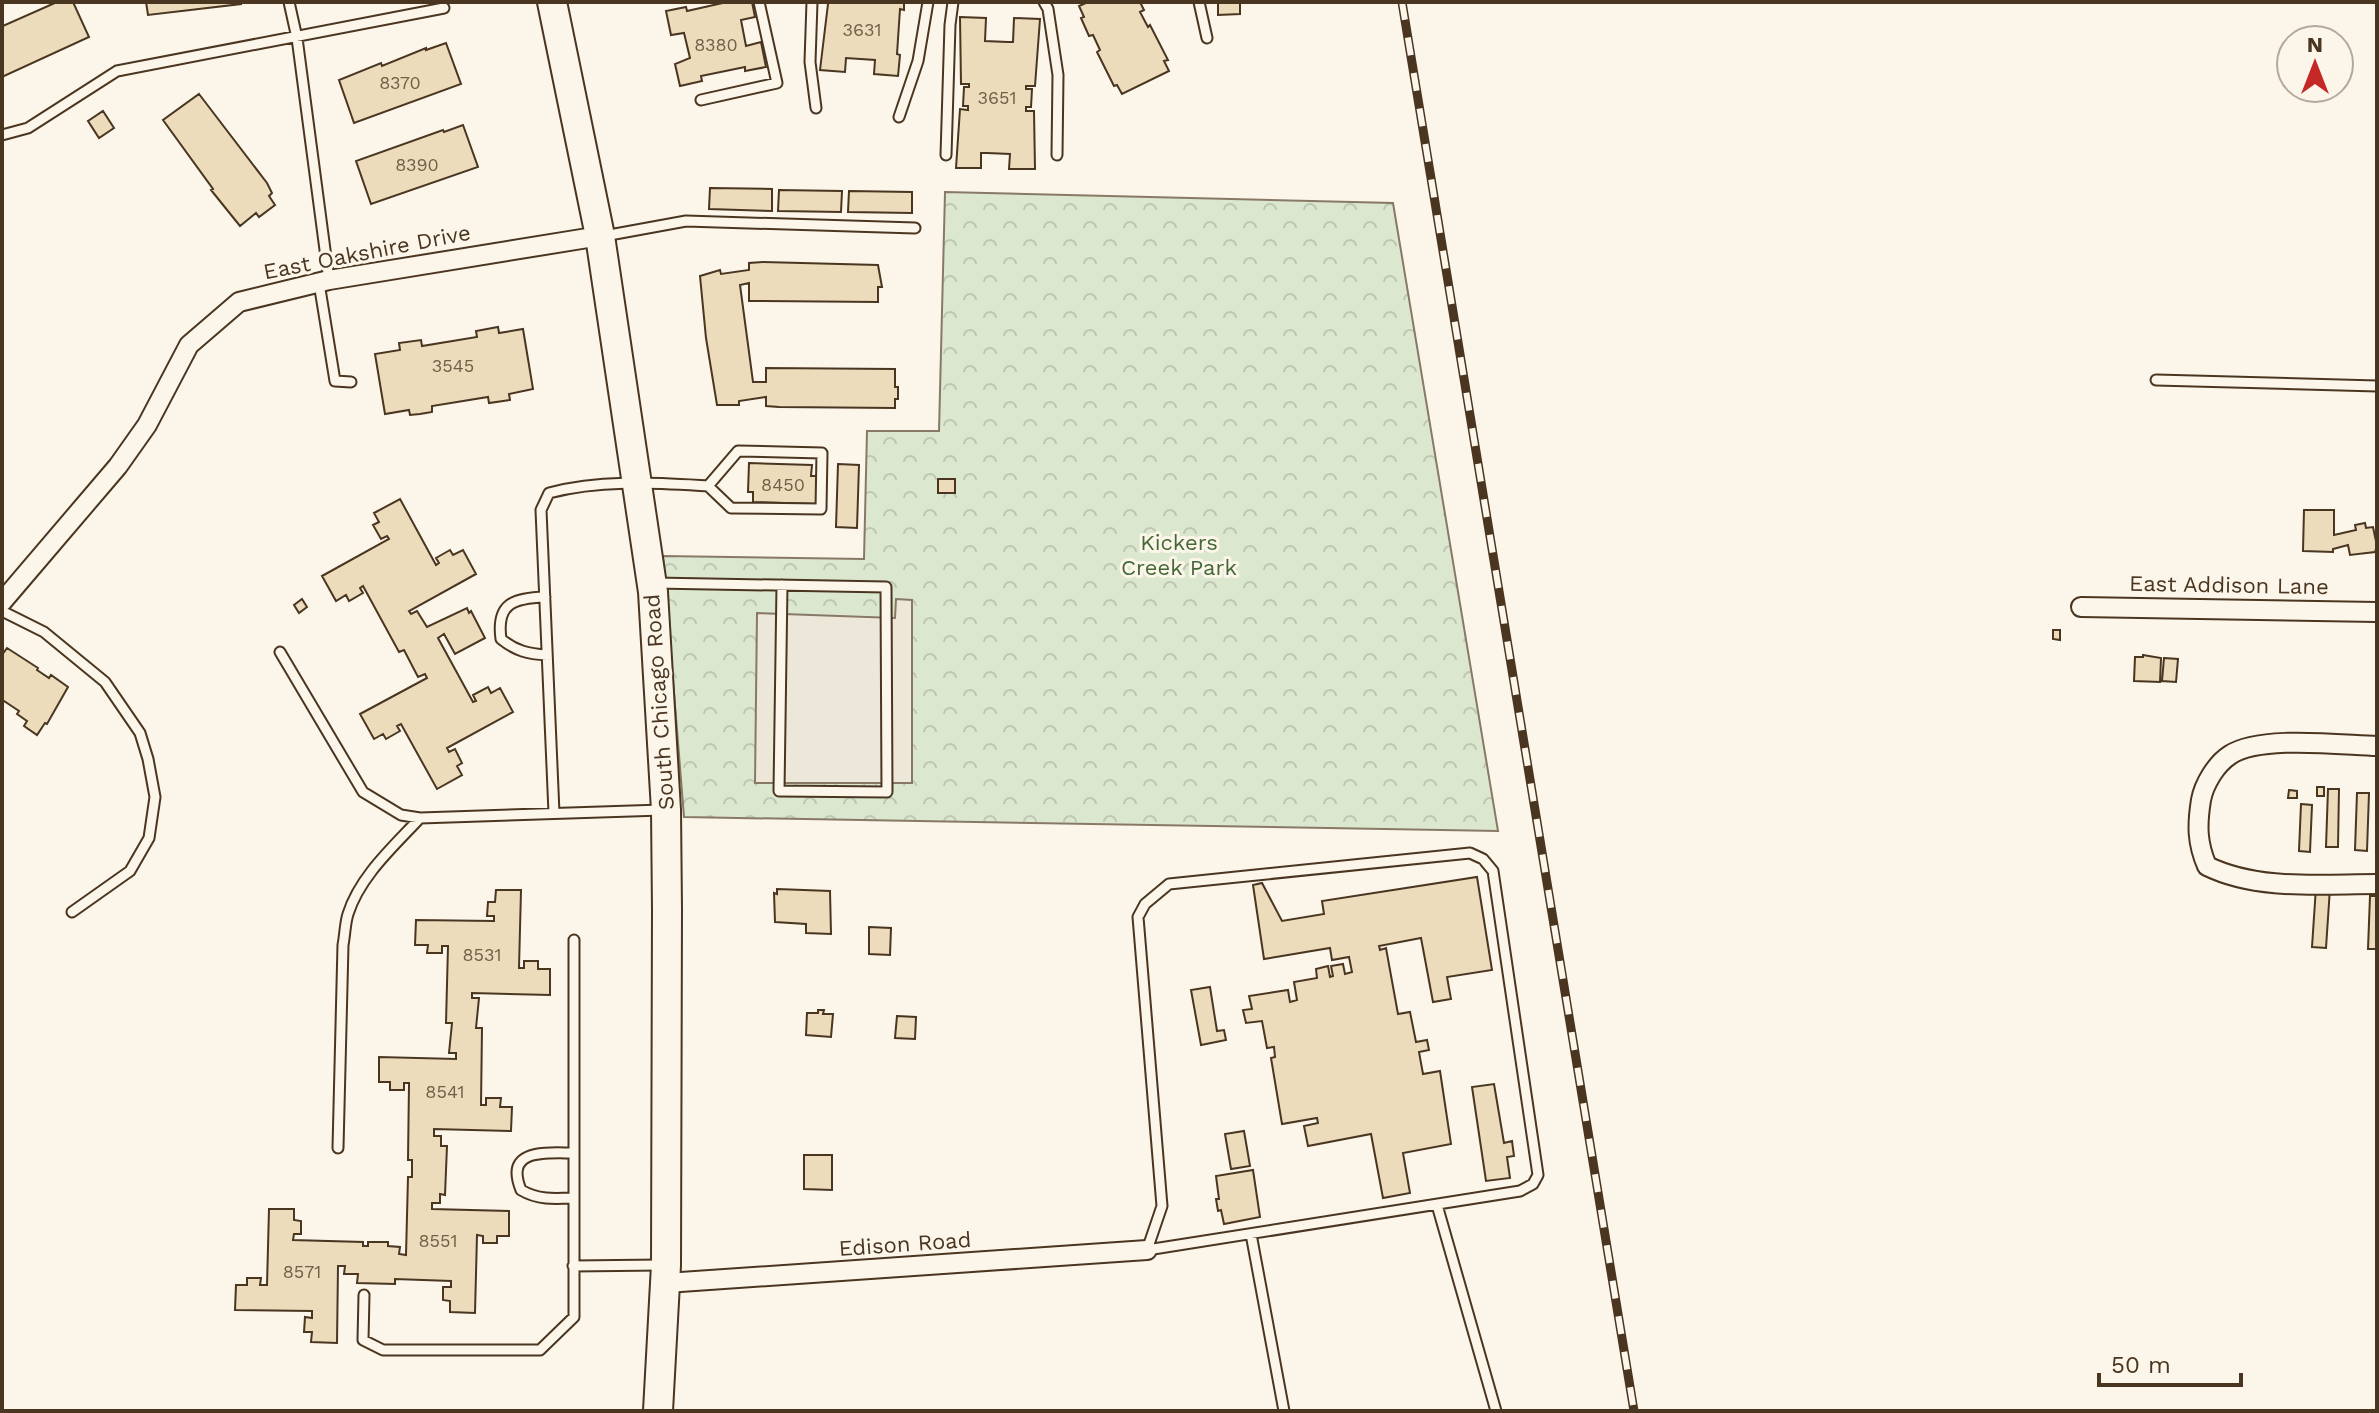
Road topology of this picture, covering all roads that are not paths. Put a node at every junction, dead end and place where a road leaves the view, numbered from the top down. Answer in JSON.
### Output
{"nodes":[{"id":1,"x":289,"y":2,"type":"edge"},
{"id":2,"x":552,"y":2,"type":"edge"},
{"id":3,"x":759,"y":2,"type":"edge"},
{"id":4,"x":812,"y":2,"type":"edge"},
{"id":5,"x":928,"y":2,"type":"edge"},
{"id":6,"x":953,"y":2,"type":"edge"},
{"id":7,"x":1044,"y":2,"type":"edge"},
{"id":8,"x":1199,"y":2,"type":"edge"},
{"id":9,"x":444,"y":8,"type":"dead end"},
{"id":10,"x":297,"y":38,"type":"junction"},
{"id":11,"x":1207,"y":38,"type":"dead end"},
{"id":12,"x":701,"y":100,"type":"dead end"},
{"id":13,"x":816,"y":108,"type":"dead end"},
{"id":14,"x":899,"y":117,"type":"dead end"},
{"id":15,"x":2,"y":135,"type":"edge"},
{"id":16,"x":946,"y":155,"type":"dead end"},
{"id":17,"x":1057,"y":155,"type":"dead end"},
{"id":18,"x":915,"y":228,"type":"dead end"},
{"id":19,"x":600,"y":236,"type":"junction"},
{"id":20,"x":324,"y":282,"type":"junction"},
{"id":21,"x":2156,"y":380,"type":"dead end"},
{"id":22,"x":351,"y":382,"type":"dead end"},
{"id":23,"x":2377,"y":386,"type":"edge"},
{"id":24,"x":637,"y":481,"type":"junction"},
{"id":25,"x":708,"y":486,"type":"junction"},
{"id":26,"x":651,"y":582,"type":"junction"},
{"id":27,"x":782,"y":585,"type":"junction"},
{"id":28,"x":545,"y":597,"type":"junction"},
{"id":29,"x":2,"y":602,"type":"edge"},
{"id":30,"x":2081,"y":607,"type":"dead end"},
{"id":31,"x":2,"y":611,"type":"edge"},
{"id":32,"x":2377,"y":612,"type":"edge"},
{"id":33,"x":280,"y":652,"type":"dead end"},
{"id":34,"x":547,"y":655,"type":"junction"},
{"id":35,"x":2377,"y":746,"type":"edge"},
{"id":36,"x":666,"y":810,"type":"junction"},
{"id":37,"x":554,"y":813,"type":"junction"},
{"id":38,"x":420,"y":818,"type":"junction"},
{"id":39,"x":2377,"y":884,"type":"edge"},
{"id":40,"x":72,"y":912,"type":"dead end"},
{"id":41,"x":574,"y":940,"type":"dead end"},
{"id":42,"x":338,"y":1148,"type":"dead end"},
{"id":43,"x":573,"y":1153,"type":"junction"},
{"id":44,"x":573,"y":1198,"type":"junction"},
{"id":45,"x":1437,"y":1205,"type":"junction"},
{"id":46,"x":1251,"y":1234,"type":"junction"},
{"id":47,"x":1147,"y":1250,"type":"junction"},
{"id":48,"x":573,"y":1266,"type":"junction"},
{"id":49,"x":666,"y":1274,"type":"junction"},
{"id":50,"x":364,"y":1295,"type":"dead end"},
{"id":51,"x":658,"y":1411,"type":"edge"},
{"id":52,"x":1284,"y":1411,"type":"edge"},
{"id":53,"x":1496,"y":1411,"type":"edge"}],
"edges":[{"from":1,"to":10,"type":"lane"},
{"from":2,"to":19,"type":"main road","name":"South Chicago Road"},
{"from":3,"to":12,"type":"lane"},
{"from":4,"to":13,"type":"lane"},
{"from":5,"to":14,"type":"lane"},
{"from":6,"to":16,"type":"lane"},
{"from":7,"to":17,"type":"lane"},
{"from":8,"to":11,"type":"lane"},
{"from":9,"to":10,"type":"lane"},
{"from":10,"to":15,"type":"lane"},
{"from":10,"to":20,"type":"lane"},
{"from":18,"to":19,"type":"lane"},
{"from":19,"to":20,"type":"street","name":"East Oakshire Drive"},
{"from":19,"to":24,"type":"main road","name":"South Chicago Road"},
{"from":20,"to":22,"type":"lane"},
{"from":20,"to":29,"type":"street","name":"East Oakshire Drive"},
{"from":21,"to":23,"type":"lane"},
{"from":24,"to":25,"type":"lane"},
{"from":24,"to":26,"type":"main road","name":"South Chicago Road"},
{"from":24,"to":28,"type":"lane"},
{"from":25,"to":25,"type":"lane"},
{"from":26,"to":27,"type":"lane"},
{"from":26,"to":36,"type":"main road","name":"South Chicago Road"},
{"from":27,"to":27,"type":"lane"},
{"from":28,"to":34,"type":"lane"},
{"from":28,"to":34,"type":"lane"},
{"from":30,"to":32,"type":"street","name":"East Addison Lane"},
{"from":31,"to":40,"type":"lane"},
{"from":33,"to":38,"type":"lane"},
{"from":34,"to":37,"type":"lane"},
{"from":35,"to":39,"type":"street"},
{"from":36,"to":37,"type":"lane"},
{"from":36,"to":49,"type":"main road","name":"South Chicago Road"},
{"from":37,"to":38,"type":"lane"},
{"from":38,"to":42,"type":"lane"},
{"from":41,"to":43,"type":"lane"},
{"from":43,"to":44,"type":"lane"},
{"from":43,"to":44,"type":"lane"},
{"from":44,"to":48,"type":"lane"},
{"from":45,"to":46,"type":"lane"},
{"from":45,"to":47,"type":"lane"},
{"from":45,"to":53,"type":"lane"},
{"from":46,"to":47,"type":"lane"},
{"from":46,"to":52,"type":"lane"},
{"from":47,"to":49,"type":"street","name":"Edison Road"},
{"from":48,"to":49,"type":"lane"},
{"from":48,"to":50,"type":"lane"},
{"from":49,"to":51,"type":"main road","name":"South Chicago Road"}]}
